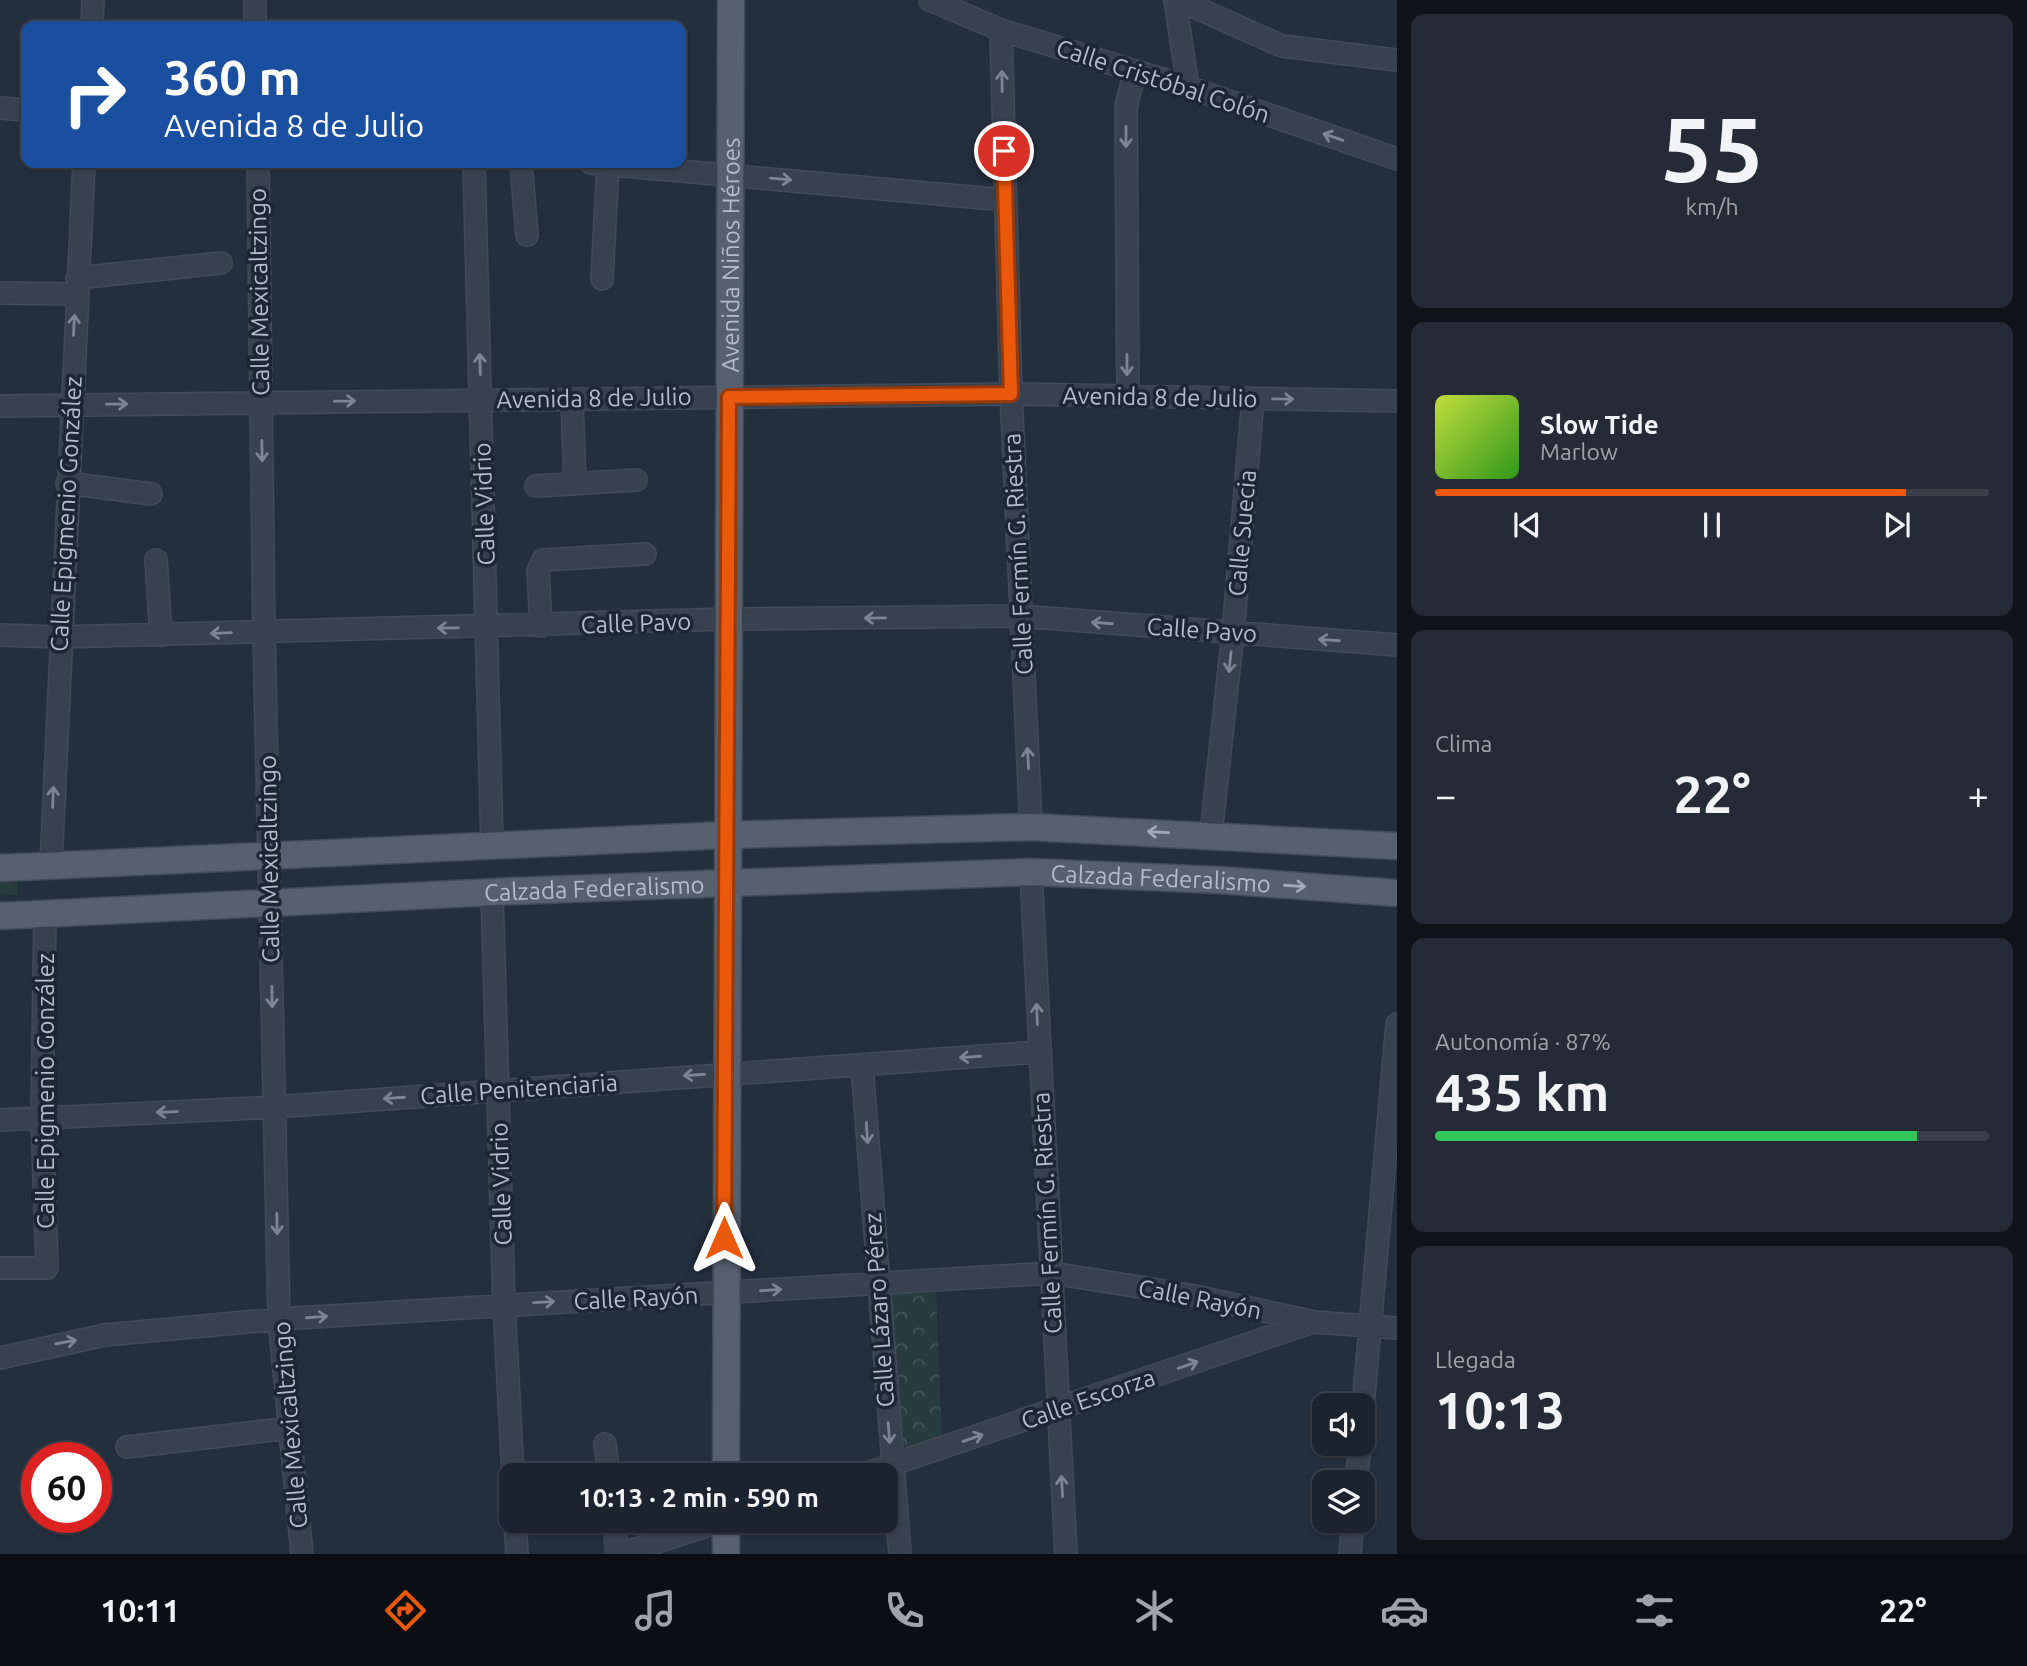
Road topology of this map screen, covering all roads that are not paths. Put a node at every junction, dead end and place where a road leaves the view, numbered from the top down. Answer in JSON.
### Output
{"nodes":[{"id":1,"x":93,"y":0,"type":"edge"},
{"id":2,"x":255,"y":0,"type":"edge"},
{"id":3,"x":731,"y":0,"type":"edge"},
{"id":4,"x":930,"y":0,"type":"edge"},
{"id":5,"x":1177,"y":0,"type":"edge"},
{"id":6,"x":953,"y":5,"type":"edge"},
{"id":7,"x":92,"y":21,"type":"edge"},
{"id":8,"x":255,"y":21,"type":"edge"},
{"id":9,"x":1001,"y":30,"type":"junction"},
{"id":10,"x":1397,"y":60,"type":"edge"},
{"id":11,"x":1135,"y":71,"type":"junction"},
{"id":12,"x":1188,"y":86,"type":"junction"},
{"id":13,"x":0,"y":108,"type":"edge"},
{"id":14,"x":21,"y":110,"type":"edge"},
{"id":15,"x":1397,"y":159,"type":"edge"},
{"id":16,"x":84,"y":168,"type":"edge"},
{"id":17,"x":258,"y":168,"type":"edge"},
{"id":18,"x":474,"y":168,"type":"edge"},
{"id":19,"x":521,"y":168,"type":"edge"},
{"id":20,"x":600,"y":168,"type":"edge"},
{"id":21,"x":647,"y":168,"type":"edge"},
{"id":22,"x":730,"y":175,"type":"junction"},
{"id":23,"x":1004,"y":200,"type":"junction"},
{"id":24,"x":527,"y":235,"type":"dead end"},
{"id":25,"x":221,"y":263,"type":"dead end"},
{"id":26,"x":602,"y":279,"type":"dead end"},
{"id":27,"x":76,"y":286,"type":"junction"},
{"id":28,"x":0,"y":293,"type":"edge"},
{"id":29,"x":1011,"y":394,"type":"junction"},
{"id":30,"x":729,"y":397,"type":"junction"},
{"id":31,"x":1128,"y":397,"type":"junction"},
{"id":32,"x":572,"y":399,"type":"junction"},
{"id":33,"x":1253,"y":399,"type":"junction"},
{"id":34,"x":481,"y":400,"type":"junction"},
{"id":35,"x":1397,"y":401,"type":"edge"},
{"id":36,"x":261,"y":402,"type":"junction"},
{"id":37,"x":71,"y":405,"type":"junction"},
{"id":38,"x":0,"y":406,"type":"edge"},
{"id":39,"x":636,"y":480,"type":"dead end"},
{"id":40,"x":67,"y":483,"type":"junction"},
{"id":41,"x":575,"y":484,"type":"junction"},
{"id":42,"x":536,"y":486,"type":"dead end"},
{"id":43,"x":151,"y":494,"type":"dead end"},
{"id":44,"x":645,"y":554,"type":"dead end"},
{"id":45,"x":156,"y":560,"type":"dead end"},
{"id":46,"x":1020,"y":616,"type":"junction"},
{"id":47,"x":728,"y":620,"type":"junction"},
{"id":48,"x":541,"y":626,"type":"junction"},
{"id":49,"x":487,"y":628,"type":"junction"},
{"id":50,"x":264,"y":632,"type":"junction"},
{"id":51,"x":1233,"y":633,"type":"junction"},
{"id":52,"x":0,"y":635,"type":"edge"},
{"id":53,"x":160,"y":635,"type":"junction"},
{"id":54,"x":60,"y":637,"type":"junction"},
{"id":55,"x":1397,"y":645,"type":"edge"},
{"id":56,"x":1031,"y":827,"type":"junction"},
{"id":57,"x":727,"y":835,"type":"junction"},
{"id":58,"x":1211,"y":835,"type":"junction"},
{"id":59,"x":492,"y":846,"type":"junction"},
{"id":60,"x":1397,"y":846,"type":"edge"},
{"id":61,"x":268,"y":855,"type":"junction"},
{"id":62,"x":51,"y":865,"type":"junction"},
{"id":63,"x":0,"y":868,"type":"edge"},
{"id":64,"x":1031,"y":872,"type":"junction"},
{"id":65,"x":726,"y":883,"type":"junction"},
{"id":66,"x":492,"y":892,"type":"junction"},
{"id":67,"x":1397,"y":893,"type":"edge"},
{"id":68,"x":270,"y":903,"type":"junction"},
{"id":69,"x":45,"y":914,"type":"junction"},
{"id":70,"x":0,"y":916,"type":"edge"},
{"id":71,"x":1397,"y":1024,"type":"edge"},
{"id":72,"x":1038,"y":1052,"type":"junction"},
{"id":73,"x":862,"y":1065,"type":"junction"},
{"id":74,"x":725,"y":1073,"type":"junction"},
{"id":75,"x":498,"y":1090,"type":"junction"},
{"id":76,"x":275,"y":1107,"type":"junction"},
{"id":77,"x":42,"y":1117,"type":"junction"},
{"id":78,"x":0,"y":1120,"type":"edge"},
{"id":79,"x":0,"y":1268,"type":"edge"},
{"id":80,"x":1052,"y":1273,"type":"junction"},
{"id":81,"x":877,"y":1283,"type":"junction"},
{"id":82,"x":724,"y":1293,"type":"junction"},
{"id":83,"x":504,"y":1304,"type":"junction"},
{"id":84,"x":279,"y":1319,"type":"junction"},
{"id":85,"x":1314,"y":1322,"type":"junction"},
{"id":86,"x":1371,"y":1326,"type":"junction"},
{"id":87,"x":1397,"y":1328,"type":"edge"},
{"id":88,"x":0,"y":1358,"type":"edge"},
{"id":89,"x":1364,"y":1393,"type":"edge"},
{"id":90,"x":1058,"y":1410,"type":"junction"},
{"id":91,"x":290,"y":1428,"type":"junction"},
{"id":92,"x":605,"y":1444,"type":"dead end"},
{"id":93,"x":127,"y":1447,"type":"dead end"},
{"id":94,"x":512,"y":1463,"type":"edge"},
{"id":95,"x":607,"y":1463,"type":"edge"},
{"id":96,"x":726,"y":1463,"type":"edge"},
{"id":97,"x":892,"y":1463,"type":"edge"},
{"id":98,"x":898,"y":1463,"type":"edge"},
{"id":99,"x":898,"y":1532,"type":"edge"},
{"id":100,"x":516,"y":1533,"type":"edge"},
{"id":101,"x":616,"y":1533,"type":"edge"},
{"id":102,"x":685,"y":1533,"type":"edge"},
{"id":103,"x":724,"y":1533,"type":"edge"},
{"id":104,"x":1352,"y":1533,"type":"edge"},
{"id":105,"x":302,"y":1554,"type":"edge"},
{"id":106,"x":517,"y":1554,"type":"edge"},
{"id":107,"x":619,"y":1554,"type":"edge"},
{"id":108,"x":726,"y":1554,"type":"edge"},
{"id":109,"x":900,"y":1554,"type":"edge"},
{"id":110,"x":1066,"y":1554,"type":"edge"},
{"id":111,"x":1350,"y":1554,"type":"edge"}],
"edges":[{"from":1,"to":7,"type":"street"},
{"from":2,"to":8,"type":"street"},
{"from":3,"to":22,"type":"main road","name":"Avenida Niños Héroes"},
{"from":4,"to":6,"type":"street","name":"Calle Cristóbal Colón"},
{"from":5,"to":10,"type":"street"},
{"from":5,"to":12,"type":"street"},
{"from":6,"to":9,"type":"street","name":"Calle Cristóbal Colón"},
{"from":9,"to":11,"type":"street","name":"Calle Cristóbal Colón"},
{"from":23,"to":9,"type":"street","name":"Calle Fermín G. Riestra","one_way":true},
{"from":11,"to":12,"type":"street","name":"Calle Cristóbal Colón"},
{"from":11,"to":31,"type":"street","one_way":true},
{"from":15,"to":12,"type":"street","name":"Calle Cristóbal Colón","one_way":true},
{"from":13,"to":14,"type":"street"},
{"from":16,"to":27,"type":"street","name":"Calle Epigmenio González"},
{"from":17,"to":36,"type":"street","name":"Calle Mexicaltzingo"},
{"from":34,"to":18,"type":"street","name":"Calle Vidrio","one_way":true},
{"from":19,"to":24,"type":"street"},
{"from":20,"to":26,"type":"street"},
{"from":21,"to":22,"type":"street"},
{"from":22,"to":23,"type":"street","one_way":true},
{"from":22,"to":30,"type":"main road","name":"Avenida Niños Héroes"},
{"from":23,"to":29,"type":"street","name":"Calle Fermín G. Riestra"},
{"from":25,"to":27,"type":"street"},
{"from":27,"to":28,"type":"street"},
{"from":37,"to":27,"type":"street","name":"Calle Epigmenio González","one_way":true},
{"from":29,"to":30,"type":"street","name":"Avenida 8 de Julio"},
{"from":29,"to":31,"type":"street","name":"Avenida 8 de Julio"},
{"from":29,"to":46,"type":"street","name":"Calle Fermín G. Riestra"},
{"from":30,"to":32,"type":"street","name":"Avenida 8 de Julio"},
{"from":30,"to":47,"type":"main road","name":"Avenida Niños Héroes"},
{"from":31,"to":33,"type":"street","name":"Avenida 8 de Julio"},
{"from":32,"to":34,"type":"street","name":"Avenida 8 de Julio"},
{"from":32,"to":41,"type":"street"},
{"from":33,"to":35,"type":"street","name":"Avenida 8 de Julio","one_way":true},
{"from":33,"to":51,"type":"street","name":"Calle Suecia"},
{"from":36,"to":34,"type":"street","name":"Avenida 8 de Julio","one_way":true},
{"from":34,"to":49,"type":"street","name":"Calle Vidrio"},
{"from":37,"to":36,"type":"street","name":"Avenida 8 de Julio","one_way":true},
{"from":36,"to":50,"type":"street","name":"Calle Mexicaltzingo","one_way":true},
{"from":37,"to":38,"type":"street","name":"Avenida 8 de Julio"},
{"from":37,"to":40,"type":"street","name":"Calle Epigmenio González"},
{"from":39,"to":41,"type":"street"},
{"from":40,"to":43,"type":"street"},
{"from":40,"to":54,"type":"street","name":"Calle Epigmenio González"},
{"from":41,"to":42,"type":"street"},
{"from":44,"to":48,"type":"street"},
{"from":45,"to":53,"type":"street"},
{"from":46,"to":47,"type":"street","name":"Calle Pavo","one_way":true},
{"from":51,"to":46,"type":"street","name":"Calle Pavo","one_way":true},
{"from":56,"to":46,"type":"street","name":"Calle Fermín G. Riestra","one_way":true},
{"from":47,"to":48,"type":"street","name":"Calle Pavo"},
{"from":47,"to":57,"type":"main road","name":"Avenida Niños Héroes"},
{"from":48,"to":49,"type":"street","name":"Calle Pavo"},
{"from":49,"to":50,"type":"street","name":"Calle Pavo","one_way":true},
{"from":49,"to":59,"type":"street","name":"Calle Vidrio"},
{"from":50,"to":53,"type":"street","name":"Calle Pavo","one_way":true},
{"from":50,"to":61,"type":"street","name":"Calle Mexicaltzingo"},
{"from":55,"to":51,"type":"street","name":"Calle Pavo","one_way":true},
{"from":51,"to":58,"type":"street","name":"Calle Suecia","one_way":true},
{"from":52,"to":54,"type":"street","name":"Calle Pavo"},
{"from":53,"to":54,"type":"street","name":"Calle Pavo"},
{"from":62,"to":54,"type":"street","name":"Calle Epigmenio González","one_way":true},
{"from":56,"to":57,"type":"main road","name":"Calzada Federalismo"},
{"from":58,"to":56,"type":"main road","name":"Calzada Federalismo","one_way":true},
{"from":57,"to":59,"type":"main road","name":"Calzada Federalismo"},
{"from":57,"to":65,"type":"main road","name":"Avenida Niños Héroes"},
{"from":58,"to":60,"type":"main road","name":"Calzada Federalismo"},
{"from":59,"to":61,"type":"main road","name":"Calzada Federalismo"},
{"from":61,"to":62,"type":"main road","name":"Calzada Federalismo"},
{"from":61,"to":68,"type":"street","name":"Calle Mexicaltzingo"},
{"from":62,"to":63,"type":"main road","name":"Calzada Federalismo"},
{"from":64,"to":65,"type":"main road","name":"Calzada Federalismo"},
{"from":64,"to":67,"type":"main road","name":"Calzada Federalismo","one_way":true},
{"from":72,"to":64,"type":"street","name":"Calle Fermín G. Riestra","one_way":true},
{"from":65,"to":66,"type":"main road","name":"Calzada Federalismo"},
{"from":65,"to":74,"type":"main road","name":"Avenida Niños Héroes"},
{"from":66,"to":68,"type":"main road","name":"Calzada Federalismo"},
{"from":66,"to":75,"type":"street","name":"Calle Vidrio"},
{"from":68,"to":69,"type":"main road","name":"Calzada Federalismo"},
{"from":68,"to":76,"type":"street","name":"Calle Mexicaltzingo","one_way":true},
{"from":69,"to":70,"type":"main road","name":"Calzada Federalismo"},
{"from":69,"to":77,"type":"street","name":"Calle Epigmenio González"},
{"from":71,"to":86,"type":"street"},
{"from":72,"to":73,"type":"street","name":"Calle Penitenciaria","one_way":true},
{"from":72,"to":80,"type":"street","name":"Calle Fermín G. Riestra"},
{"from":73,"to":74,"type":"street","name":"Calle Penitenciaria"},
{"from":73,"to":81,"type":"street","name":"Calle Lázaro Pérez","one_way":true},
{"from":74,"to":75,"type":"street","name":"Calle Penitenciaria","one_way":true},
{"from":74,"to":82,"type":"main road","name":"Avenida Niños Héroes"},
{"from":75,"to":76,"type":"street","name":"Calle Penitenciaria","one_way":true},
{"from":75,"to":83,"type":"street","name":"Calle Vidrio"},
{"from":76,"to":77,"type":"street","name":"Calle Penitenciaria","one_way":true},
{"from":76,"to":84,"type":"street","name":"Calle Mexicaltzingo","one_way":true},
{"from":77,"to":78,"type":"street","name":"Calle Penitenciaria"},
{"from":77,"to":79,"type":"street","name":"Calle Epigmenio González"},
{"from":80,"to":81,"type":"street","name":"Calle Rayón"},
{"from":80,"to":85,"type":"street","name":"Calle Rayón"},
{"from":80,"to":90,"type":"street","name":"Calle Fermín G. Riestra"},
{"from":82,"to":81,"type":"street","name":"Calle Rayón","one_way":true},
{"from":81,"to":97,"type":"street","name":"Calle Lázaro Pérez","one_way":true},
{"from":83,"to":82,"type":"street","name":"Calle Rayón","one_way":true},
{"from":82,"to":96,"type":"main road","name":"Avenida Niños Héroes"},
{"from":84,"to":83,"type":"street","name":"Calle Rayón","one_way":true},
{"from":83,"to":94,"type":"street","name":"Calle Vidrio"},
{"from":88,"to":84,"type":"street","name":"Calle Rayón","one_way":true},
{"from":84,"to":91,"type":"street","name":"Calle Mexicaltzingo"},
{"from":85,"to":86,"type":"street","name":"Calle Rayón"},
{"from":90,"to":85,"type":"street","name":"Calle Escorza","one_way":true},
{"from":86,"to":87,"type":"street","name":"Calle Rayón"},
{"from":86,"to":89,"type":"street"},
{"from":98,"to":90,"type":"street","name":"Calle Escorza","one_way":true},
{"from":110,"to":90,"type":"street","name":"Calle Fermín G. Riestra","one_way":true},
{"from":91,"to":93,"type":"street"},
{"from":91,"to":105,"type":"street","name":"Calle Mexicaltzingo"},
{"from":92,"to":95,"type":"street"},
{"from":99,"to":109,"type":"street","name":"Calle Lázaro Pérez"},
{"from":100,"to":106,"type":"street"},
{"from":101,"to":107,"type":"street"},
{"from":102,"to":107,"type":"street"},
{"from":103,"to":108,"type":"main road"},
{"from":104,"to":111,"type":"street"}]}
